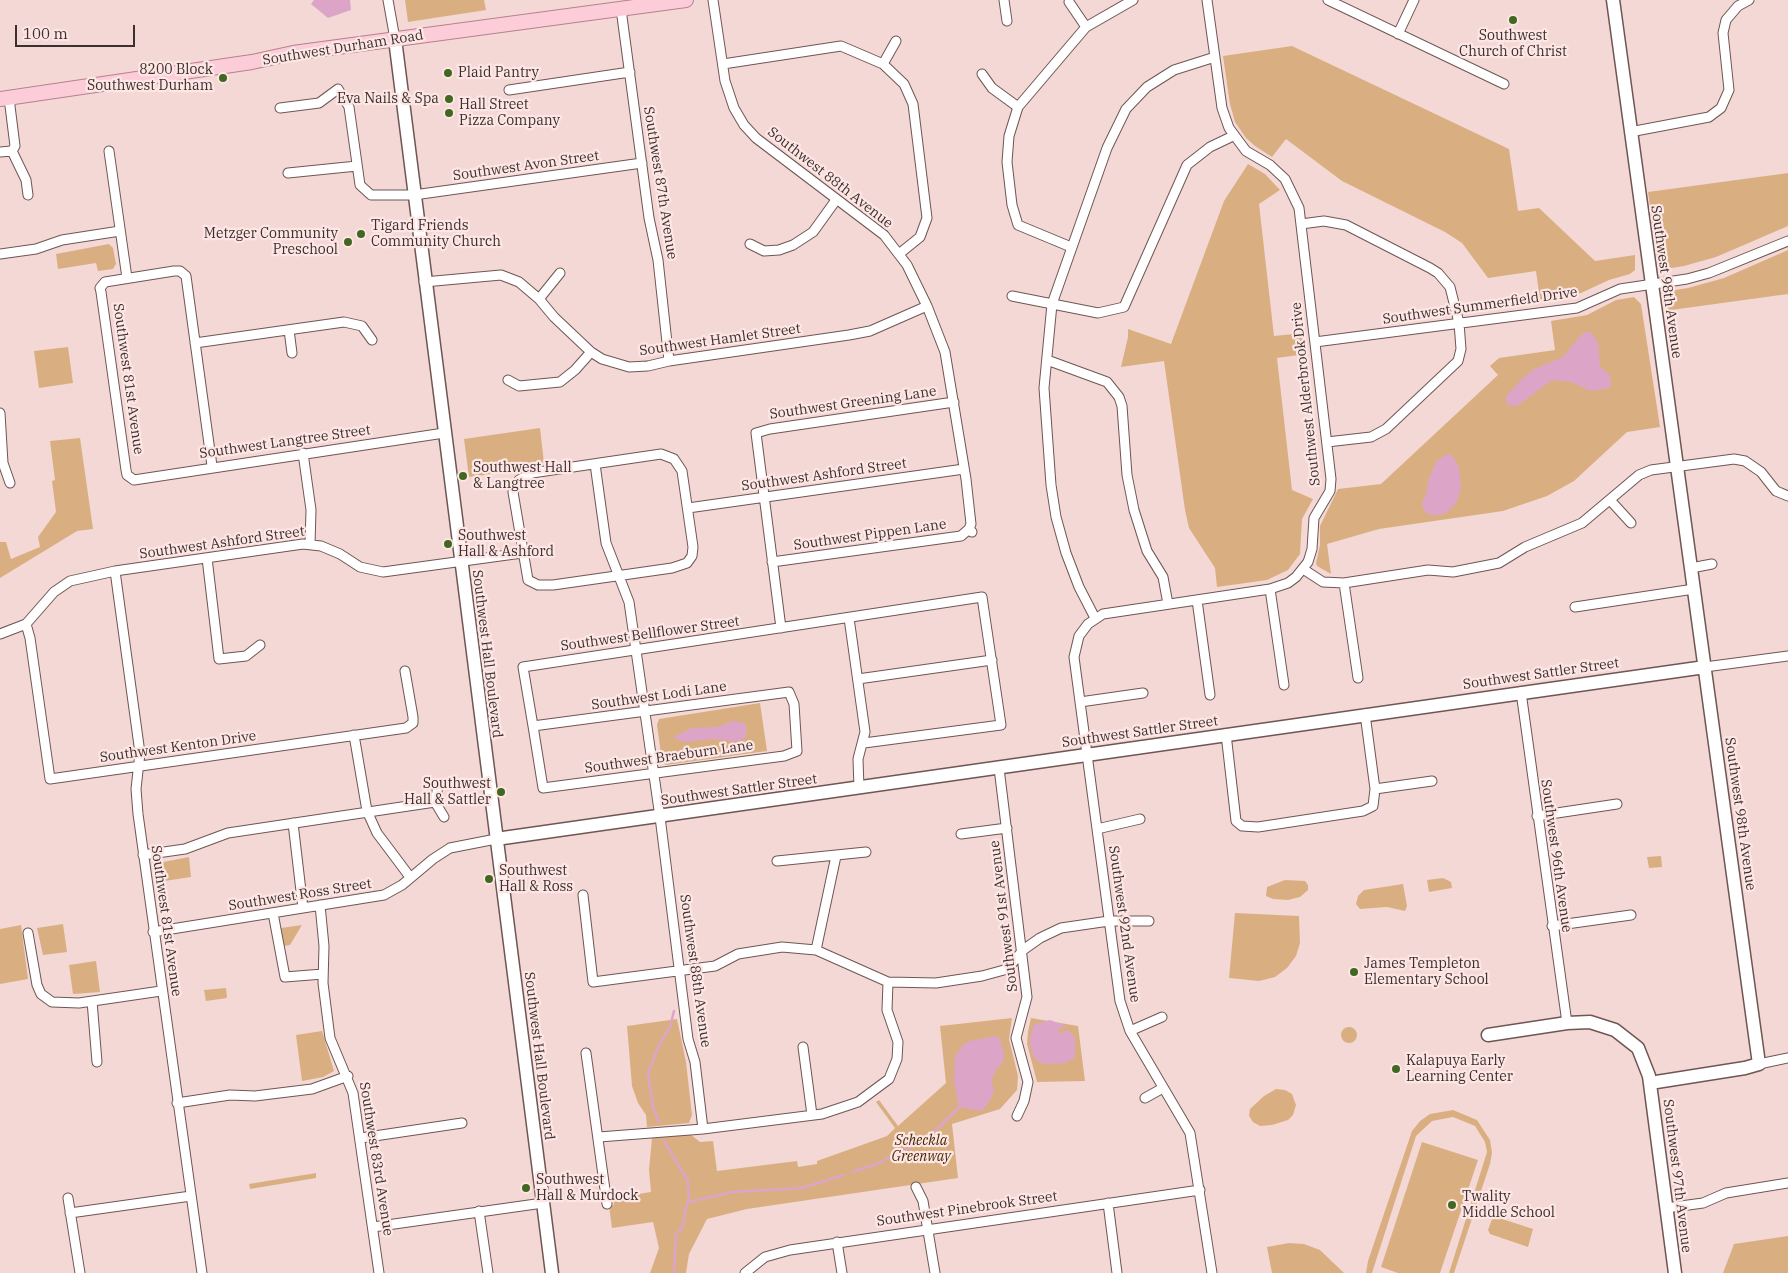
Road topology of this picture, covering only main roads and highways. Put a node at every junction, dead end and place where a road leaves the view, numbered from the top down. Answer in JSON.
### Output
{"nodes":[{"id":1,"x":686,"y":0,"type":"edge"},
{"id":2,"x":4,"y":99,"type":"edge"}],
"edges":[{"from":1,"to":2,"type":"main road","name":"Southwest Durham Road"}]}
